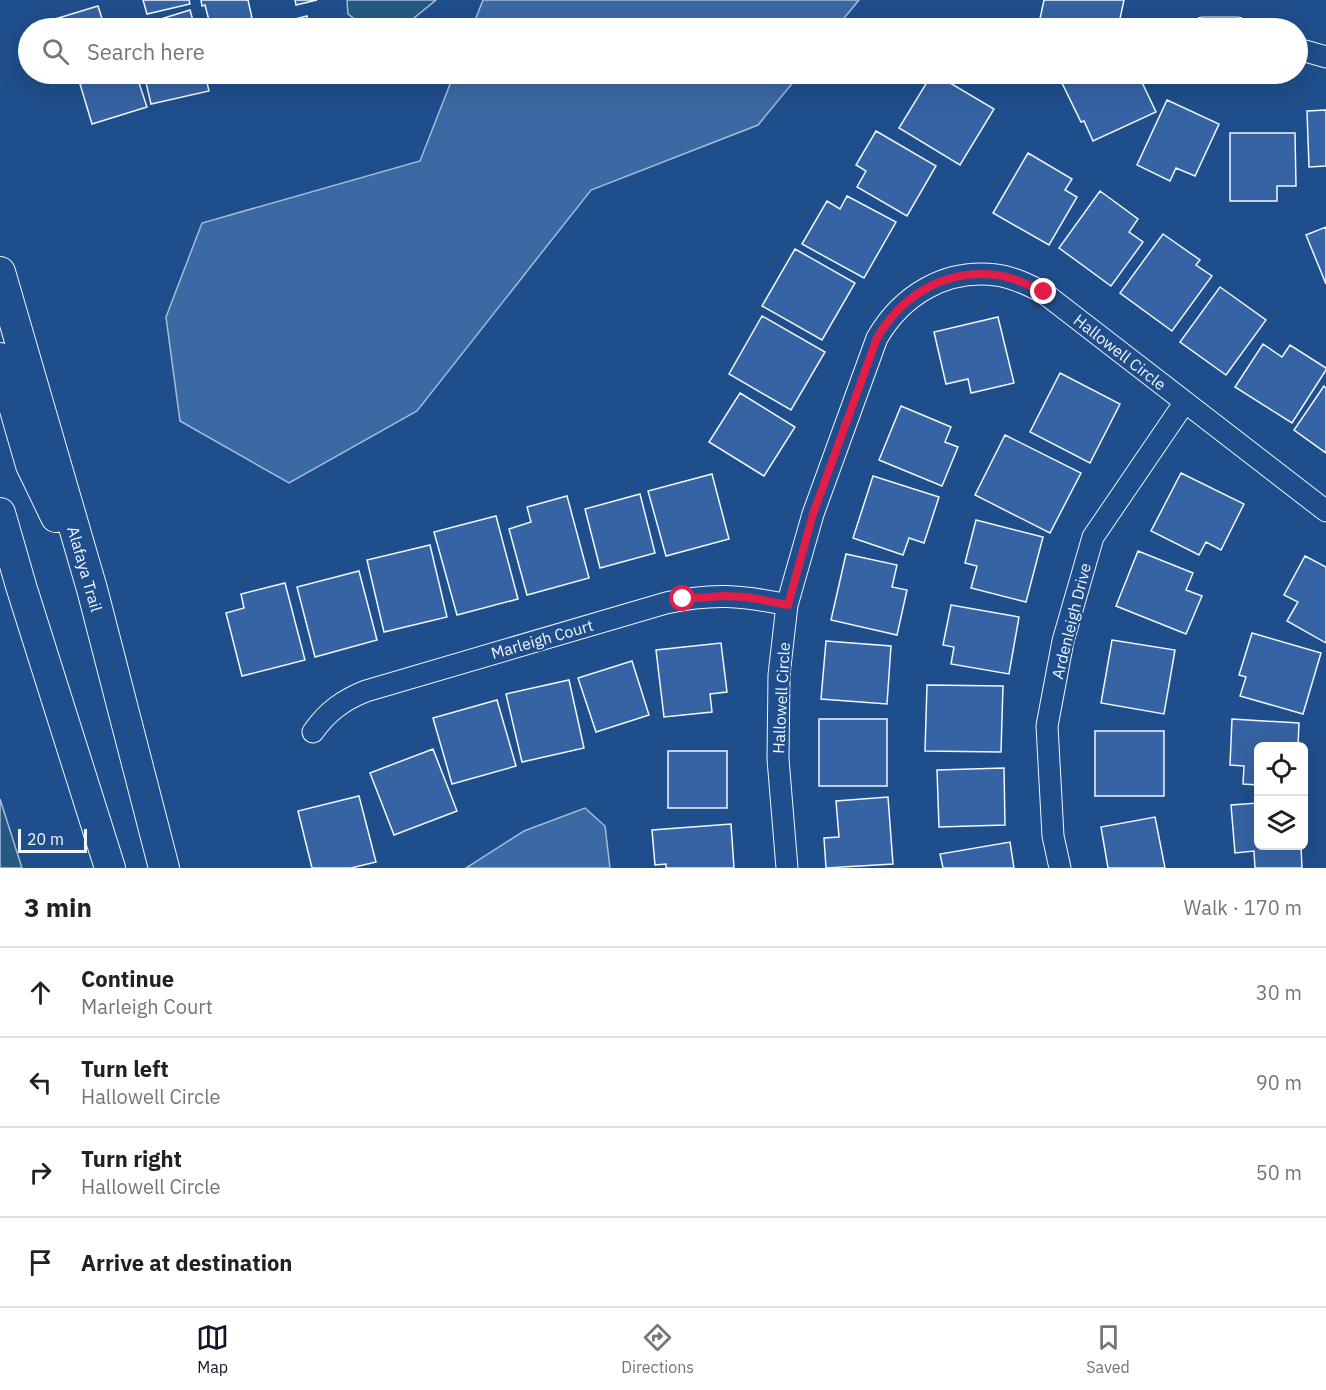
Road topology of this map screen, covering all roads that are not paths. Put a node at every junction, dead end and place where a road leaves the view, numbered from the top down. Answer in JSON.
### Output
{"nodes":[{"id":1,"x":1308,"y":52,"type":"edge"},
{"id":2,"x":1326,"y":57,"type":"edge"},
{"id":3,"x":0,"y":272,"type":"edge"},
{"id":4,"x":0,"y":358,"type":"edge"},
{"id":5,"x":1185,"y":402,"type":"junction"},
{"id":6,"x":1326,"y":511,"type":"edge"},
{"id":7,"x":0,"y":513,"type":"edge"},
{"id":8,"x":92,"y":590,"type":"junction"},
{"id":9,"x":788,"y":605,"type":"junction"},
{"id":10,"x":313,"y":732,"type":"dead end"},
{"id":11,"x":110,"y":868,"type":"edge"},
{"id":12,"x":164,"y":868,"type":"edge"},
{"id":13,"x":787,"y":868,"type":"edge"},
{"id":14,"x":1060,"y":868,"type":"edge"}],
"edges":[{"from":1,"to":2,"type":"street"},
{"from":3,"to":8,"type":"main road","name":"Alafaya Trail"},
{"from":4,"to":8,"type":"main road"},
{"from":5,"to":6,"type":"street","name":"Hallowell Circle"},
{"from":5,"to":9,"type":"street","name":"Hallowell Circle"},
{"from":5,"to":14,"type":"street","name":"Ardenleigh Drive"},
{"from":7,"to":11,"type":"main road"},
{"from":8,"to":12,"type":"main road","name":"Alafaya Trail"},
{"from":9,"to":10,"type":"street","name":"Marleigh Court"},
{"from":9,"to":13,"type":"street","name":"Hallowell Circle"}]}
